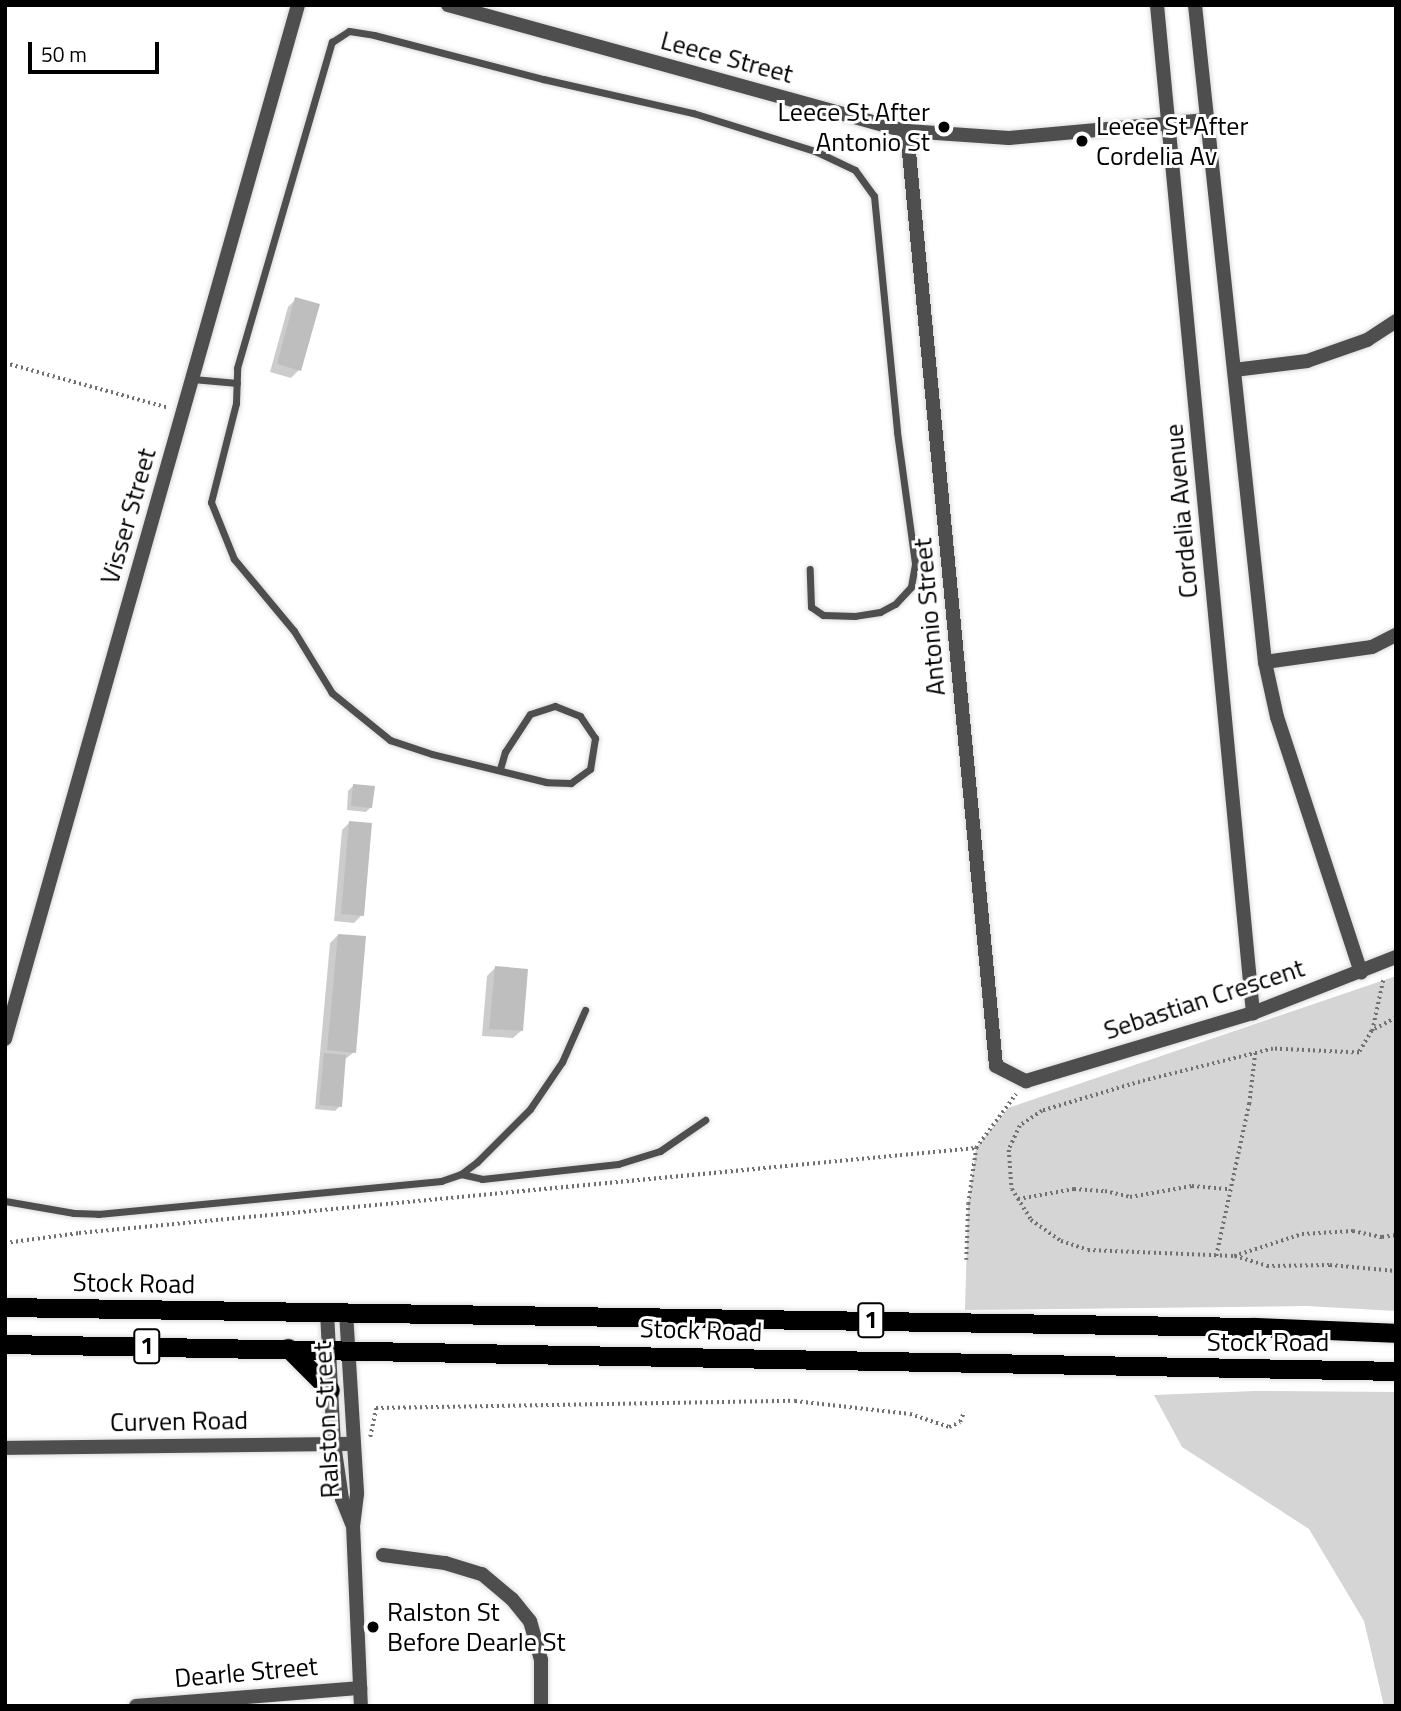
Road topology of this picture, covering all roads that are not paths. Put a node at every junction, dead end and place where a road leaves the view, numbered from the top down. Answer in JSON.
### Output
{"nodes":[{"id":1,"x":298,"y":5,"type":"edge"},
{"id":2,"x":447,"y":5,"type":"edge"},
{"id":3,"x":1157,"y":5,"type":"edge"},
{"id":4,"x":1195,"y":5,"type":"edge"},
{"id":5,"x":1206,"y":120,"type":"junction"},
{"id":6,"x":1168,"y":123,"type":"junction"},
{"id":7,"x":907,"y":131,"type":"junction"},
{"id":8,"x":1396,"y":321,"type":"edge"},
{"id":9,"x":1234,"y":370,"type":"junction"},
{"id":10,"x":192,"y":379,"type":"junction"},
{"id":11,"x":237,"y":383,"type":"junction"},
{"id":12,"x":810,"y":569,"type":"dead end"},
{"id":13,"x":1396,"y":635,"type":"edge"},
{"id":14,"x":1265,"y":662,"type":"junction"},
{"id":15,"x":500,"y":769,"type":"junction"},
{"id":16,"x":1396,"y":957,"type":"edge"},
{"id":17,"x":1361,"y":973,"type":"junction"},
{"id":18,"x":585,"y":1010,"type":"dead end"},
{"id":19,"x":1253,"y":1013,"type":"junction"},
{"id":20,"x":5,"y":1039,"type":"edge"},
{"id":21,"x":1026,"y":1081,"type":"joint"},
{"id":22,"x":705,"y":1120,"type":"dead end"},
{"id":23,"x":461,"y":1174,"type":"junction"},
{"id":24,"x":5,"y":1201,"type":"edge"},
{"id":25,"x":5,"y":1307,"type":"edge"},
{"id":26,"x":336,"y":1312,"type":"junction"},
{"id":27,"x":1396,"y":1333,"type":"edge"},
{"id":28,"x":5,"y":1344,"type":"edge"},
{"id":29,"x":288,"y":1348,"type":"junction"},
{"id":30,"x":338,"y":1349,"type":"junction"},
{"id":31,"x":1396,"y":1371,"type":"edge"},
{"id":32,"x":330,"y":1390,"type":"junction"},
{"id":33,"x":334,"y":1444,"type":"junction"},
{"id":34,"x":354,"y":1444,"type":"junction"},
{"id":35,"x":5,"y":1448,"type":"edge"},
{"id":36,"x":353,"y":1525,"type":"junction"},
{"id":37,"x":383,"y":1555,"type":"dead end"},
{"id":38,"x":360,"y":1688,"type":"junction"},
{"id":39,"x":136,"y":1706,"type":"edge"},
{"id":40,"x":361,"y":1706,"type":"edge"},
{"id":41,"x":541,"y":1706,"type":"edge"}],
"edges":[{"from":1,"to":10,"type":"street","name":"Visser Street"},
{"from":2,"to":7,"type":"street","name":"Leece Street"},
{"from":3,"to":6,"type":"street","name":"Cordelia Avenue"},
{"from":4,"to":5,"type":"street"},
{"from":5,"to":6,"type":"street","name":"Leece Street"},
{"from":5,"to":9,"type":"street"},
{"from":6,"to":7,"type":"street","name":"Leece Street"},
{"from":6,"to":19,"type":"street","name":"Cordelia Avenue"},
{"from":7,"to":21,"type":"street","name":"Antonio Street"},
{"from":8,"to":9,"type":"street"},
{"from":9,"to":14,"type":"street"},
{"from":10,"to":11,"type":"lane"},
{"from":10,"to":20,"type":"street","name":"Visser Street"},
{"from":11,"to":12,"type":"lane"},
{"from":11,"to":15,"type":"lane"},
{"from":13,"to":14,"type":"street"},
{"from":14,"to":17,"type":"street"},
{"from":15,"to":15,"type":"lane"},
{"from":16,"to":17,"type":"street","name":"Sebastian Crescent"},
{"from":17,"to":19,"type":"street","name":"Sebastian Crescent"},
{"from":18,"to":23,"type":"lane"},
{"from":19,"to":21,"type":"street","name":"Sebastian Crescent"},
{"from":22,"to":23,"type":"lane"},
{"from":23,"to":24,"type":"lane"},
{"from":25,"to":26,"type":"highway","name":"Stock Road","number":"1"},
{"from":26,"to":27,"type":"highway","name":"Stock Road","number":"1"},
{"from":26,"to":30,"type":"street","name":"Ralston Street"},
{"from":28,"to":29,"type":"highway","name":"Stock Road","number":"1"},
{"from":29,"to":30,"type":"highway","name":"Stock Road","number":"1"},
{"from":29,"to":32,"type":"highway"},
{"from":30,"to":31,"type":"highway","name":"Stock Road","number":"1"},
{"from":30,"to":32,"type":"street","name":"Ralston Street"},
{"from":30,"to":34,"type":"street","name":"Ralston Street"},
{"from":32,"to":33,"type":"street","name":"Ralston Street"},
{"from":33,"to":34,"type":"street","name":"Curven Road"},
{"from":33,"to":35,"type":"street","name":"Curven Road"},
{"from":33,"to":36,"type":"street","name":"Ralston Street"},
{"from":34,"to":36,"type":"street","name":"Ralston Street"},
{"from":36,"to":38,"type":"street","name":"Ralston Street"},
{"from":37,"to":41,"type":"street"},
{"from":38,"to":39,"type":"street","name":"Dearle Street"},
{"from":38,"to":40,"type":"street","name":"Ralston Street"}]}
